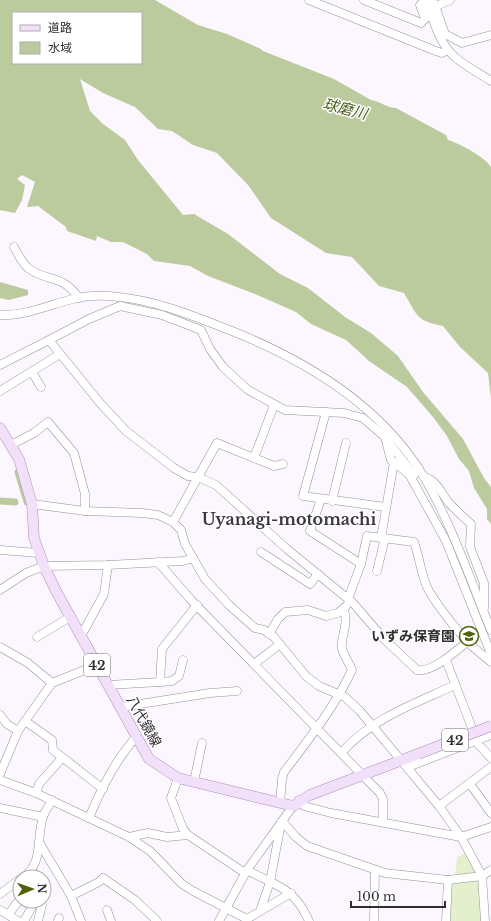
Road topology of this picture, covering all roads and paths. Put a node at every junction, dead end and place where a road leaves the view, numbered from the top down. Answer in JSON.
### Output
{"nodes":[{"id":1,"x":310,"y":0,"type":"edge"},
{"id":2,"x":364,"y":0,"type":"edge"},
{"id":3,"x":425,"y":0,"type":"edge"},
{"id":4,"x":450,"y":0,"type":"edge"},
{"id":5,"x":371,"y":2,"type":"edge"},
{"id":6,"x":433,"y":5,"type":"edge"},
{"id":7,"x":491,"y":35,"type":"edge"},
{"id":8,"x":448,"y":50,"type":"junction"},
{"id":9,"x":491,"y":81,"type":"edge"},
{"id":10,"x":14,"y":247,"type":"dead end"},
{"id":11,"x":79,"y":298,"type":"junction"},
{"id":12,"x":156,"y":304,"type":"junction"},
{"id":13,"x":120,"y":306,"type":"junction"},
{"id":14,"x":0,"y":315,"type":"edge"},
{"id":15,"x":49,"y":340,"type":"junction"},
{"id":16,"x":60,"y":354,"type":"junction"},
{"id":17,"x":0,"y":365,"type":"edge"},
{"id":18,"x":32,"y":372,"type":"junction"},
{"id":19,"x":41,"y":387,"type":"dead end"},
{"id":20,"x":0,"y":392,"type":"edge"},
{"id":21,"x":274,"y":405,"type":"junction"},
{"id":22,"x":326,"y":412,"type":"junction"},
{"id":23,"x":0,"y":428,"type":"edge"},
{"id":24,"x":385,"y":438,"type":"junction"},
{"id":25,"x":6,"y":442,"type":"edge"},
{"id":26,"x":346,"y":443,"type":"dead end"},
{"id":27,"x":254,"y":458,"type":"junction"},
{"id":28,"x":394,"y":462,"type":"junction"},
{"id":29,"x":283,"y":464,"type":"dead end"},
{"id":30,"x":409,"y":474,"type":"junction"},
{"id":31,"x":198,"y":477,"type":"junction"},
{"id":32,"x":421,"y":479,"type":"junction"},
{"id":33,"x":321,"y":499,"type":"junction"},
{"id":34,"x":332,"y":501,"type":"junction"},
{"id":35,"x":32,"y":504,"type":"junction"},
{"id":36,"x":386,"y":508,"type":"junction"},
{"id":37,"x":85,"y":511,"type":"junction"},
{"id":38,"x":173,"y":522,"type":"junction"},
{"id":39,"x":383,"y":538,"type":"junction"},
{"id":40,"x":0,"y":550,"type":"edge"},
{"id":41,"x":261,"y":552,"type":"dead end"},
{"id":42,"x":39,"y":553,"type":"junction"},
{"id":43,"x":193,"y":558,"type":"junction"},
{"id":44,"x":158,"y":562,"type":"junction"},
{"id":45,"x":361,"y":564,"type":"junction"},
{"id":46,"x":44,"y":566,"type":"junction"},
{"id":47,"x":108,"y":566,"type":"junction"},
{"id":48,"x":377,"y":571,"type":"dead end"},
{"id":49,"x":318,"y":574,"type":"junction"},
{"id":50,"x":0,"y":590,"type":"edge"},
{"id":51,"x":349,"y":600,"type":"junction"},
{"id":52,"x":197,"y":605,"type":"junction"},
{"id":53,"x":344,"y":610,"type":"junction"},
{"id":54,"x":484,"y":612,"type":"junction"},
{"id":55,"x":70,"y":617,"type":"junction"},
{"id":56,"x":491,"y":630,"type":"edge"},
{"id":57,"x":269,"y":634,"type":"junction"},
{"id":58,"x":81,"y":636,"type":"junction"},
{"id":59,"x":37,"y":637,"type":"dead end"},
{"id":60,"x":468,"y":642,"type":"junction"},
{"id":61,"x":280,"y":644,"type":"junction"},
{"id":62,"x":0,"y":647,"type":"edge"},
{"id":63,"x":491,"y":654,"type":"edge"},
{"id":64,"x":183,"y":660,"type":"dead end"},
{"id":65,"x":446,"y":660,"type":"junction"},
{"id":66,"x":491,"y":662,"type":"edge"},
{"id":67,"x":254,"y":664,"type":"junction"},
{"id":68,"x":97,"y":665,"type":"junction"},
{"id":69,"x":160,"y":682,"type":"junction"},
{"id":70,"x":52,"y":683,"type":"junction"},
{"id":71,"x":108,"y":685,"type":"junction"},
{"id":72,"x":455,"y":685,"type":"junction"},
{"id":73,"x":238,"y":691,"type":"dead end"},
{"id":74,"x":340,"y":695,"type":"junction"},
{"id":75,"x":121,"y":707,"type":"junction"},
{"id":76,"x":0,"y":715,"type":"edge"},
{"id":77,"x":24,"y":721,"type":"junction"},
{"id":78,"x":372,"y":725,"type":"junction"},
{"id":79,"x":491,"y":726,"type":"edge"},
{"id":80,"x":317,"y":730,"type":"junction"},
{"id":81,"x":18,"y":731,"type":"junction"},
{"id":82,"x":491,"y":735,"type":"edge"},
{"id":83,"x":137,"y":736,"type":"junction"},
{"id":84,"x":476,"y":740,"type":"junction"},
{"id":85,"x":202,"y":743,"type":"dead end"},
{"id":86,"x":341,"y":753,"type":"junction"},
{"id":87,"x":62,"y":758,"type":"junction"},
{"id":88,"x":491,"y":758,"type":"edge"},
{"id":89,"x":404,"y":763,"type":"junction"},
{"id":90,"x":491,"y":766,"type":"edge"},
{"id":91,"x":0,"y":774,"type":"edge"},
{"id":92,"x":362,"y":774,"type":"junction"},
{"id":93,"x":178,"y":778,"type":"junction"},
{"id":94,"x":0,"y":780,"type":"edge"},
{"id":95,"x":194,"y":782,"type":"junction"},
{"id":96,"x":470,"y":784,"type":"junction"},
{"id":97,"x":103,"y":789,"type":"junction"},
{"id":98,"x":36,"y":793,"type":"junction"},
{"id":99,"x":52,"y":800,"type":"junction"},
{"id":100,"x":280,"y":803,"type":"junction"},
{"id":101,"x":296,"y":803,"type":"junction"},
{"id":102,"x":439,"y":806,"type":"junction"},
{"id":103,"x":0,"y":808,"type":"edge"},
{"id":104,"x":491,"y":813,"type":"edge"},
{"id":105,"x":43,"y":817,"type":"junction"},
{"id":106,"x":89,"y":818,"type":"junction"},
{"id":107,"x":282,"y":821,"type":"junction"},
{"id":108,"x":383,"y":822,"type":"junction"},
{"id":109,"x":491,"y":827,"type":"edge"},
{"id":110,"x":188,"y":835,"type":"junction"},
{"id":111,"x":129,"y":837,"type":"junction"},
{"id":112,"x":461,"y":837,"type":"junction"},
{"id":113,"x":38,"y":842,"type":"junction"},
{"id":114,"x":31,"y":869,"type":"edge"},
{"id":115,"x":376,"y":870,"type":"junction"},
{"id":116,"x":491,"y":870,"type":"edge"},
{"id":117,"x":246,"y":872,"type":"junction"},
{"id":118,"x":482,"y":876,"type":"junction"},
{"id":119,"x":448,"y":880,"type":"junction"},
{"id":120,"x":270,"y":882,"type":"junction"},
{"id":121,"x":12,"y":885,"type":"edge"},
{"id":122,"x":291,"y":893,"type":"junction"},
{"id":123,"x":0,"y":894,"type":"edge"},
{"id":124,"x":71,"y":896,"type":"junction"},
{"id":125,"x":13,"y":909,"type":"edge"},
{"id":126,"x":31,"y":909,"type":"edge"},
{"id":127,"x":41,"y":909,"type":"edge"},
{"id":128,"x":0,"y":910,"type":"edge"},
{"id":129,"x":107,"y":910,"type":"dead end"},
{"id":130,"x":225,"y":910,"type":"junction"},
{"id":131,"x":260,"y":911,"type":"junction"},
{"id":132,"x":8,"y":916,"type":"junction"},
{"id":133,"x":119,"y":918,"type":"dead end"},
{"id":134,"x":245,"y":920,"type":"edge"},
{"id":135,"x":18,"y":921,"type":"edge"},
{"id":136,"x":24,"y":921,"type":"edge"},
{"id":137,"x":38,"y":921,"type":"edge"},
{"id":138,"x":81,"y":921,"type":"edge"},
{"id":139,"x":110,"y":921,"type":"edge"},
{"id":140,"x":157,"y":921,"type":"edge"},
{"id":141,"x":219,"y":921,"type":"edge"},
{"id":142,"x":309,"y":921,"type":"edge"},
{"id":143,"x":374,"y":921,"type":"edge"},
{"id":144,"x":446,"y":921,"type":"edge"},
{"id":145,"x":485,"y":921,"type":"edge"}],
"edges":[{"from":1,"to":8,"type":"street"},
{"from":2,"to":5,"type":"street"},
{"from":3,"to":5,"type":"street"},
{"from":3,"to":6,"type":"street"},
{"from":4,"to":6,"type":"street"},
{"from":6,"to":7,"type":"street"},
{"from":6,"to":8,"type":"street"},
{"from":8,"to":9,"type":"street"},
{"from":10,"to":11,"type":"street"},
{"from":11,"to":12,"type":"street"},
{"from":11,"to":14,"type":"street"},
{"from":12,"to":13,"type":"street"},
{"from":12,"to":32,"type":"street"},
{"from":13,"to":15,"type":"street"},
{"from":13,"to":21,"type":"street"},
{"from":15,"to":16,"type":"street"},
{"from":15,"to":17,"type":"street"},
{"from":16,"to":18,"type":"street"},
{"from":16,"to":31,"type":"street"},
{"from":18,"to":19,"type":"street"},
{"from":18,"to":20,"type":"street"},
{"from":21,"to":22,"type":"street"},
{"from":21,"to":27,"type":"street"},
{"from":22,"to":24,"type":"street"},
{"from":22,"to":33,"type":"street"},
{"from":23,"to":25,"type":"main road","name":"八代鏡線","number":"42"},
{"from":24,"to":28,"type":"street"},
{"from":24,"to":32,"type":"street"},
{"from":25,"to":35,"type":"main road","name":"八代鏡線","number":"42"},
{"from":25,"to":37,"type":"street"},
{"from":26,"to":34,"type":"street"},
{"from":27,"to":29,"type":"street"},
{"from":27,"to":31,"type":"street"},
{"from":28,"to":30,"type":"street"},
{"from":28,"to":36,"type":"street"},
{"from":30,"to":32,"type":"street"},
{"from":30,"to":63,"type":"street"},
{"from":31,"to":38,"type":"street"},
{"from":31,"to":49,"type":"street"},
{"from":32,"to":54,"type":"street"},
{"from":32,"to":54,"type":"street"},
{"from":33,"to":34,"type":"street"},
{"from":33,"to":45,"type":"street"},
{"from":34,"to":36,"type":"street"},
{"from":35,"to":37,"type":"street"},
{"from":35,"to":42,"type":"main road","name":"八代鏡線","number":"42"},
{"from":36,"to":39,"type":"street"},
{"from":37,"to":38,"type":"street"},
{"from":38,"to":43,"type":"street"},
{"from":39,"to":45,"type":"street"},
{"from":39,"to":48,"type":"street"},
{"from":39,"to":60,"type":"street"},
{"from":40,"to":42,"type":"street"},
{"from":41,"to":49,"type":"street"},
{"from":42,"to":46,"type":"main road","name":"八代鏡線","number":"42"},
{"from":43,"to":44,"type":"street"},
{"from":43,"to":57,"type":"street"},
{"from":44,"to":47,"type":"street"},
{"from":44,"to":52,"type":"street"},
{"from":45,"to":51,"type":"street"},
{"from":46,"to":47,"type":"street"},
{"from":46,"to":50,"type":"street"},
{"from":46,"to":55,"type":"main road","name":"八代鏡線","number":"42"},
{"from":47,"to":58,"type":"street"},
{"from":49,"to":51,"type":"street"},
{"from":51,"to":53,"type":"street"},
{"from":51,"to":65,"type":"street"},
{"from":52,"to":67,"type":"street"},
{"from":52,"to":69,"type":"street"},
{"from":53,"to":57,"type":"street"},
{"from":53,"to":74,"type":"street"},
{"from":54,"to":56,"type":"street"},
{"from":55,"to":58,"type":"main road","name":"八代鏡線","number":"42"},
{"from":55,"to":59,"type":"street"},
{"from":57,"to":61,"type":"street"},
{"from":58,"to":68,"type":"main road","name":"八代鏡線","number":"42"},
{"from":60,"to":65,"type":"street"},
{"from":60,"to":66,"type":"street"},
{"from":61,"to":67,"type":"street"},
{"from":61,"to":74,"type":"street"},
{"from":62,"to":70,"type":"street"},
{"from":64,"to":69,"type":"street"},
{"from":65,"to":72,"type":"street"},
{"from":67,"to":80,"type":"street"},
{"from":68,"to":70,"type":"street"},
{"from":68,"to":71,"type":"main road","name":"八代鏡線","number":"42"},
{"from":69,"to":71,"type":"street"},
{"from":70,"to":77,"type":"street"},
{"from":71,"to":75,"type":"main road","name":"八代鏡線","number":"42"},
{"from":72,"to":78,"type":"street"},
{"from":72,"to":84,"type":"street"},
{"from":73,"to":75,"type":"street"},
{"from":74,"to":78,"type":"street"},
{"from":74,"to":80,"type":"street"},
{"from":75,"to":83,"type":"main road","name":"八代鏡線","number":"42"},
{"from":76,"to":81,"type":"street"},
{"from":77,"to":81,"type":"street"},
{"from":77,"to":87,"type":"street"},
{"from":78,"to":86,"type":"street"},
{"from":78,"to":89,"type":"street"},
{"from":79,"to":89,"type":"main road","number":"42","bridge":true},
{"from":80,"to":86,"type":"street"},
{"from":80,"to":100,"type":"street"},
{"from":81,"to":91,"type":"street"},
{"from":82,"to":84,"type":"street"},
{"from":83,"to":93,"type":"main road","name":"八代鏡線","number":"42"},
{"from":83,"to":97,"type":"street"},
{"from":84,"to":88,"type":"street"},
{"from":84,"to":89,"type":"street"},
{"from":85,"to":95,"type":"street"},
{"from":86,"to":92,"type":"street"},
{"from":87,"to":97,"type":"street"},
{"from":87,"to":98,"type":"street"},
{"from":89,"to":92,"type":"main road","number":"42"},
{"from":89,"to":102,"type":"street"},
{"from":90,"to":96,"type":"street"},
{"from":92,"to":101,"type":"main road","number":"42"},
{"from":92,"to":108,"type":"street"},
{"from":93,"to":95,"type":"main road","name":"八代鏡線","number":"42"},
{"from":93,"to":110,"type":"street"},
{"from":94,"to":98,"type":"street"},
{"from":95,"to":100,"type":"main road","name":"八代鏡線","number":"42"},
{"from":96,"to":102,"type":"street"},
{"from":96,"to":104,"type":"street"},
{"from":97,"to":106,"type":"street"},
{"from":98,"to":99,"type":"street"},
{"from":99,"to":105,"type":"street"},
{"from":99,"to":106,"type":"street"},
{"from":100,"to":101,"type":"main road","name":"八代鏡線","number":"42"},
{"from":101,"to":107,"type":"street"},
{"from":101,"to":108,"type":"street"},
{"from":102,"to":112,"type":"street"},
{"from":103,"to":105,"type":"street"},
{"from":105,"to":113,"type":"street"},
{"from":106,"to":111,"type":"street"},
{"from":107,"to":115,"type":"street"},
{"from":107,"to":117,"type":"street"},
{"from":107,"to":120,"type":"street"},
{"from":108,"to":112,"type":"street"},
{"from":109,"to":112,"type":"street"},
{"from":110,"to":111,"type":"street"},
{"from":110,"to":117,"type":"street"},
{"from":111,"to":130,"type":"street"},
{"from":112,"to":118,"type":"street"},
{"from":113,"to":114,"type":"street"},
{"from":113,"to":124,"type":"street"},
{"from":115,"to":119,"type":"street"},
{"from":115,"to":143,"type":"street"},
{"from":116,"to":118,"type":"street"},
{"from":117,"to":120,"type":"street"},
{"from":117,"to":130,"type":"street"},
{"from":118,"to":119,"type":"street"},
{"from":118,"to":145,"type":"street"},
{"from":119,"to":144,"type":"street"},
{"from":120,"to":122,"type":"street"},
{"from":120,"to":131,"type":"street"},
{"from":121,"to":123,"type":"street"},
{"from":122,"to":131,"type":"street"},
{"from":122,"to":142,"type":"street"},
{"from":124,"to":138,"type":"street"},
{"from":124,"to":140,"type":"street"},
{"from":125,"to":132,"type":"street"},
{"from":126,"to":136,"type":"street"},
{"from":127,"to":137,"type":"street"},
{"from":128,"to":132,"type":"street"},
{"from":129,"to":139,"type":"street"},
{"from":130,"to":134,"type":"street"},
{"from":130,"to":141,"type":"street"},
{"from":131,"to":134,"type":"street"},
{"from":132,"to":135,"type":"street"},
{"from":133,"to":139,"type":"street"}]}
